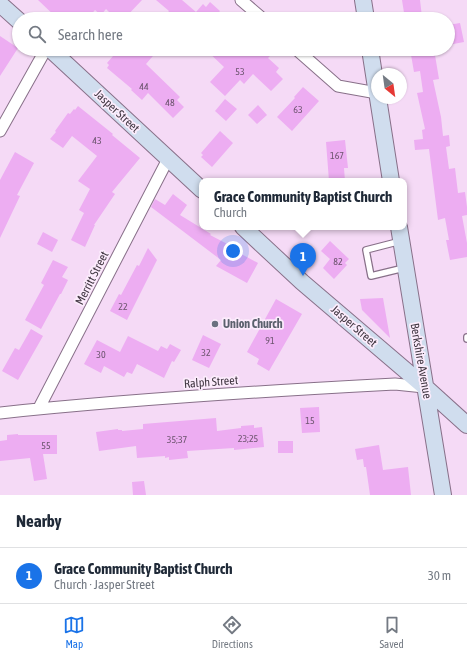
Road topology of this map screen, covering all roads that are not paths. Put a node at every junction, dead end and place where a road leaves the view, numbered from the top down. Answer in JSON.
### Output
{"nodes":[{"id":1,"x":241,"y":0,"type":"edge"},
{"id":2,"x":363,"y":0,"type":"edge"},
{"id":3,"x":0,"y":4,"type":"edge"},
{"id":4,"x":255,"y":12,"type":"edge"},
{"id":5,"x":365,"y":12,"type":"edge"},
{"id":6,"x":12,"y":15,"type":"edge"},
{"id":7,"x":42,"y":56,"type":"edge"},
{"id":8,"x":58,"y":56,"type":"edge"},
{"id":9,"x":304,"y":56,"type":"edge"},
{"id":10,"x":371,"y":56,"type":"edge"},
{"id":11,"x":373,"y":68,"type":"edge"},
{"id":12,"x":371,"y":92,"type":"edge"},
{"id":13,"x":379,"y":104,"type":"edge"},
{"id":14,"x":0,"y":131,"type":"edge"},
{"id":15,"x":168,"y":159,"type":"junction"},
{"id":16,"x":391,"y":178,"type":"edge"},
{"id":17,"x":199,"y":187,"type":"edge"},
{"id":18,"x":246,"y":230,"type":"edge"},
{"id":19,"x":400,"y":234,"type":"edge"},
{"id":20,"x":405,"y":268,"type":"junction"},
{"id":21,"x":425,"y":387,"type":"junction"},
{"id":22,"x":39,"y":408,"type":"junction"},
{"id":23,"x":0,"y":413,"type":"edge"},
{"id":24,"x":467,"y":425,"type":"edge"},
{"id":25,"x":443,"y":495,"type":"edge"}],
"edges":[{"from":1,"to":4,"type":"street"},
{"from":2,"to":5,"type":"main road"},
{"from":3,"to":6,"type":"main road"},
{"from":7,"to":14,"type":"street"},
{"from":8,"to":15,"type":"main road","name":"Jasper Street"},
{"from":9,"to":12,"type":"street"},
{"from":10,"to":11,"type":"main road"},
{"from":13,"to":16,"type":"main road"},
{"from":15,"to":17,"type":"main road","name":"Jasper Street"},
{"from":15,"to":22,"type":"street","name":"Merritt Street"},
{"from":18,"to":21,"type":"main road","name":"Jasper Street"},
{"from":19,"to":20,"type":"main road","name":"Berkshire Avenue"},
{"from":19,"to":20,"type":"lane"},
{"from":20,"to":21,"type":"main road","name":"Berkshire Avenue"},
{"from":21,"to":22,"type":"street","name":"Ralph Street"},
{"from":21,"to":24,"type":"main road","name":"Jasper Street"},
{"from":21,"to":25,"type":"main road","name":"Berkshire Avenue"},
{"from":22,"to":23,"type":"street","name":"Ralph Street"}]}
